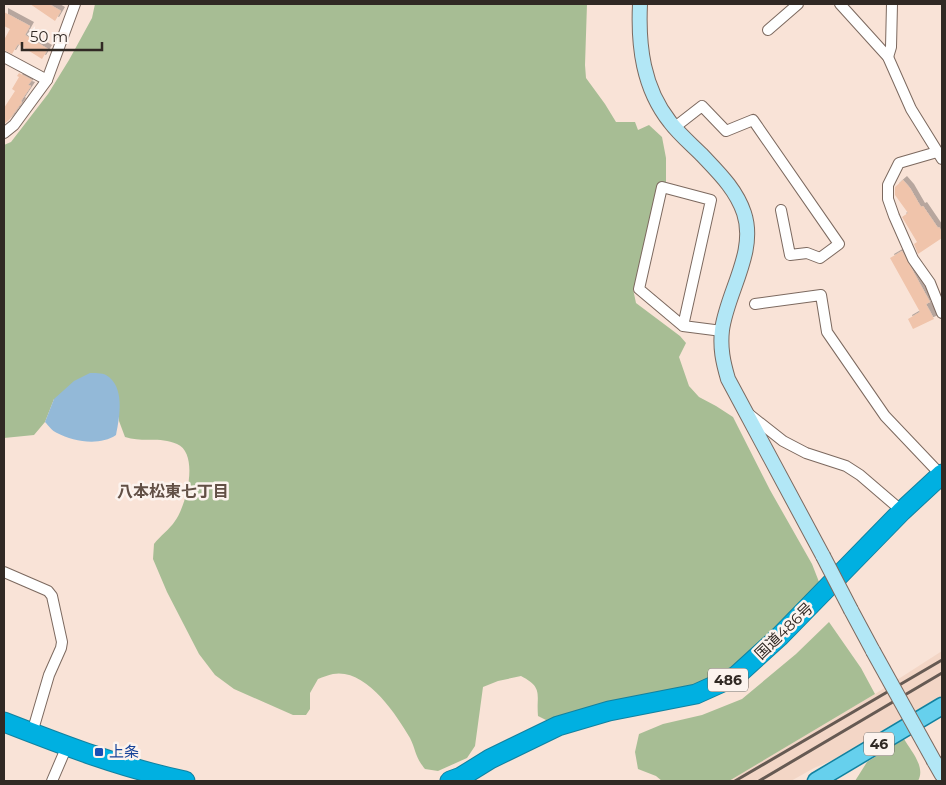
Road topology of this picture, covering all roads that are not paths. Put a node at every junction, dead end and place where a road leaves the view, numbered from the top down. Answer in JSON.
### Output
{"nodes":[{"id":1,"x":75,"y":4,"type":"edge"},
{"id":2,"x":640,"y":4,"type":"edge"},
{"id":3,"x":798,"y":4,"type":"edge"},
{"id":4,"x":840,"y":4,"type":"edge"},
{"id":5,"x":892,"y":4,"type":"edge"},
{"id":6,"x":768,"y":30,"type":"dead end"},
{"id":7,"x":4,"y":57,"type":"edge"},
{"id":8,"x":888,"y":57,"type":"junction"},
{"id":9,"x":47,"y":80,"type":"junction"},
{"id":10,"x":675,"y":128,"type":"junction"},
{"id":11,"x":4,"y":133,"type":"edge"},
{"id":12,"x":940,"y":155,"type":"edge"},
{"id":13,"x":781,"y":210,"type":"dead end"},
{"id":14,"x":755,"y":304,"type":"dead end"},
{"id":15,"x":942,"y":313,"type":"edge"},
{"id":16,"x":683,"y":326,"type":"junction"},
{"id":17,"x":722,"y":331,"type":"junction"},
{"id":18,"x":745,"y":412,"type":"junction"},
{"id":19,"x":941,"y":475,"type":"edge"},
{"id":20,"x":902,"y":511,"type":"junction"},
{"id":21,"x":4,"y":572,"type":"edge"},
{"id":22,"x":942,"y":706,"type":"edge"},
{"id":23,"x":4,"y":722,"type":"edge"},
{"id":24,"x":32,"y":733,"type":"junction"},
{"id":25,"x":67,"y":746,"type":"junction"},
{"id":26,"x":942,"y":775,"type":"edge"},
{"id":27,"x":155,"y":778,"type":"edge"},
{"id":28,"x":52,"y":781,"type":"edge"},
{"id":29,"x":185,"y":781,"type":"edge"},
{"id":30,"x":450,"y":781,"type":"edge"},
{"id":31,"x":816,"y":781,"type":"edge"}],
"edges":[{"from":1,"to":9,"type":"street"},
{"from":2,"to":10,"type":"street"},
{"from":3,"to":6,"type":"street"},
{"from":4,"to":8,"type":"street"},
{"from":5,"to":8,"type":"street"},
{"from":7,"to":9,"type":"street"},
{"from":8,"to":12,"type":"street"},
{"from":9,"to":11,"type":"street"},
{"from":10,"to":13,"type":"street"},
{"from":10,"to":17,"type":"street"},
{"from":12,"to":15,"type":"street"},
{"from":14,"to":19,"type":"street"},
{"from":16,"to":16,"type":"street"},
{"from":16,"to":17,"type":"street"},
{"from":17,"to":18,"type":"street"},
{"from":18,"to":20,"type":"street"},
{"from":18,"to":26,"type":"street","bridge":true},
{"from":19,"to":20,"type":"highway","name":"国道486号","number":"486"},
{"from":20,"to":30,"type":"highway","name":"国道486号","number":"486"},
{"from":21,"to":24,"type":"street"},
{"from":22,"to":31,"type":"main road","number":"46"},
{"from":23,"to":24,"type":"highway"},
{"from":24,"to":25,"type":"highway"},
{"from":25,"to":27,"type":"highway"},
{"from":25,"to":28,"type":"street"},
{"from":27,"to":29,"type":"highway"}]}
